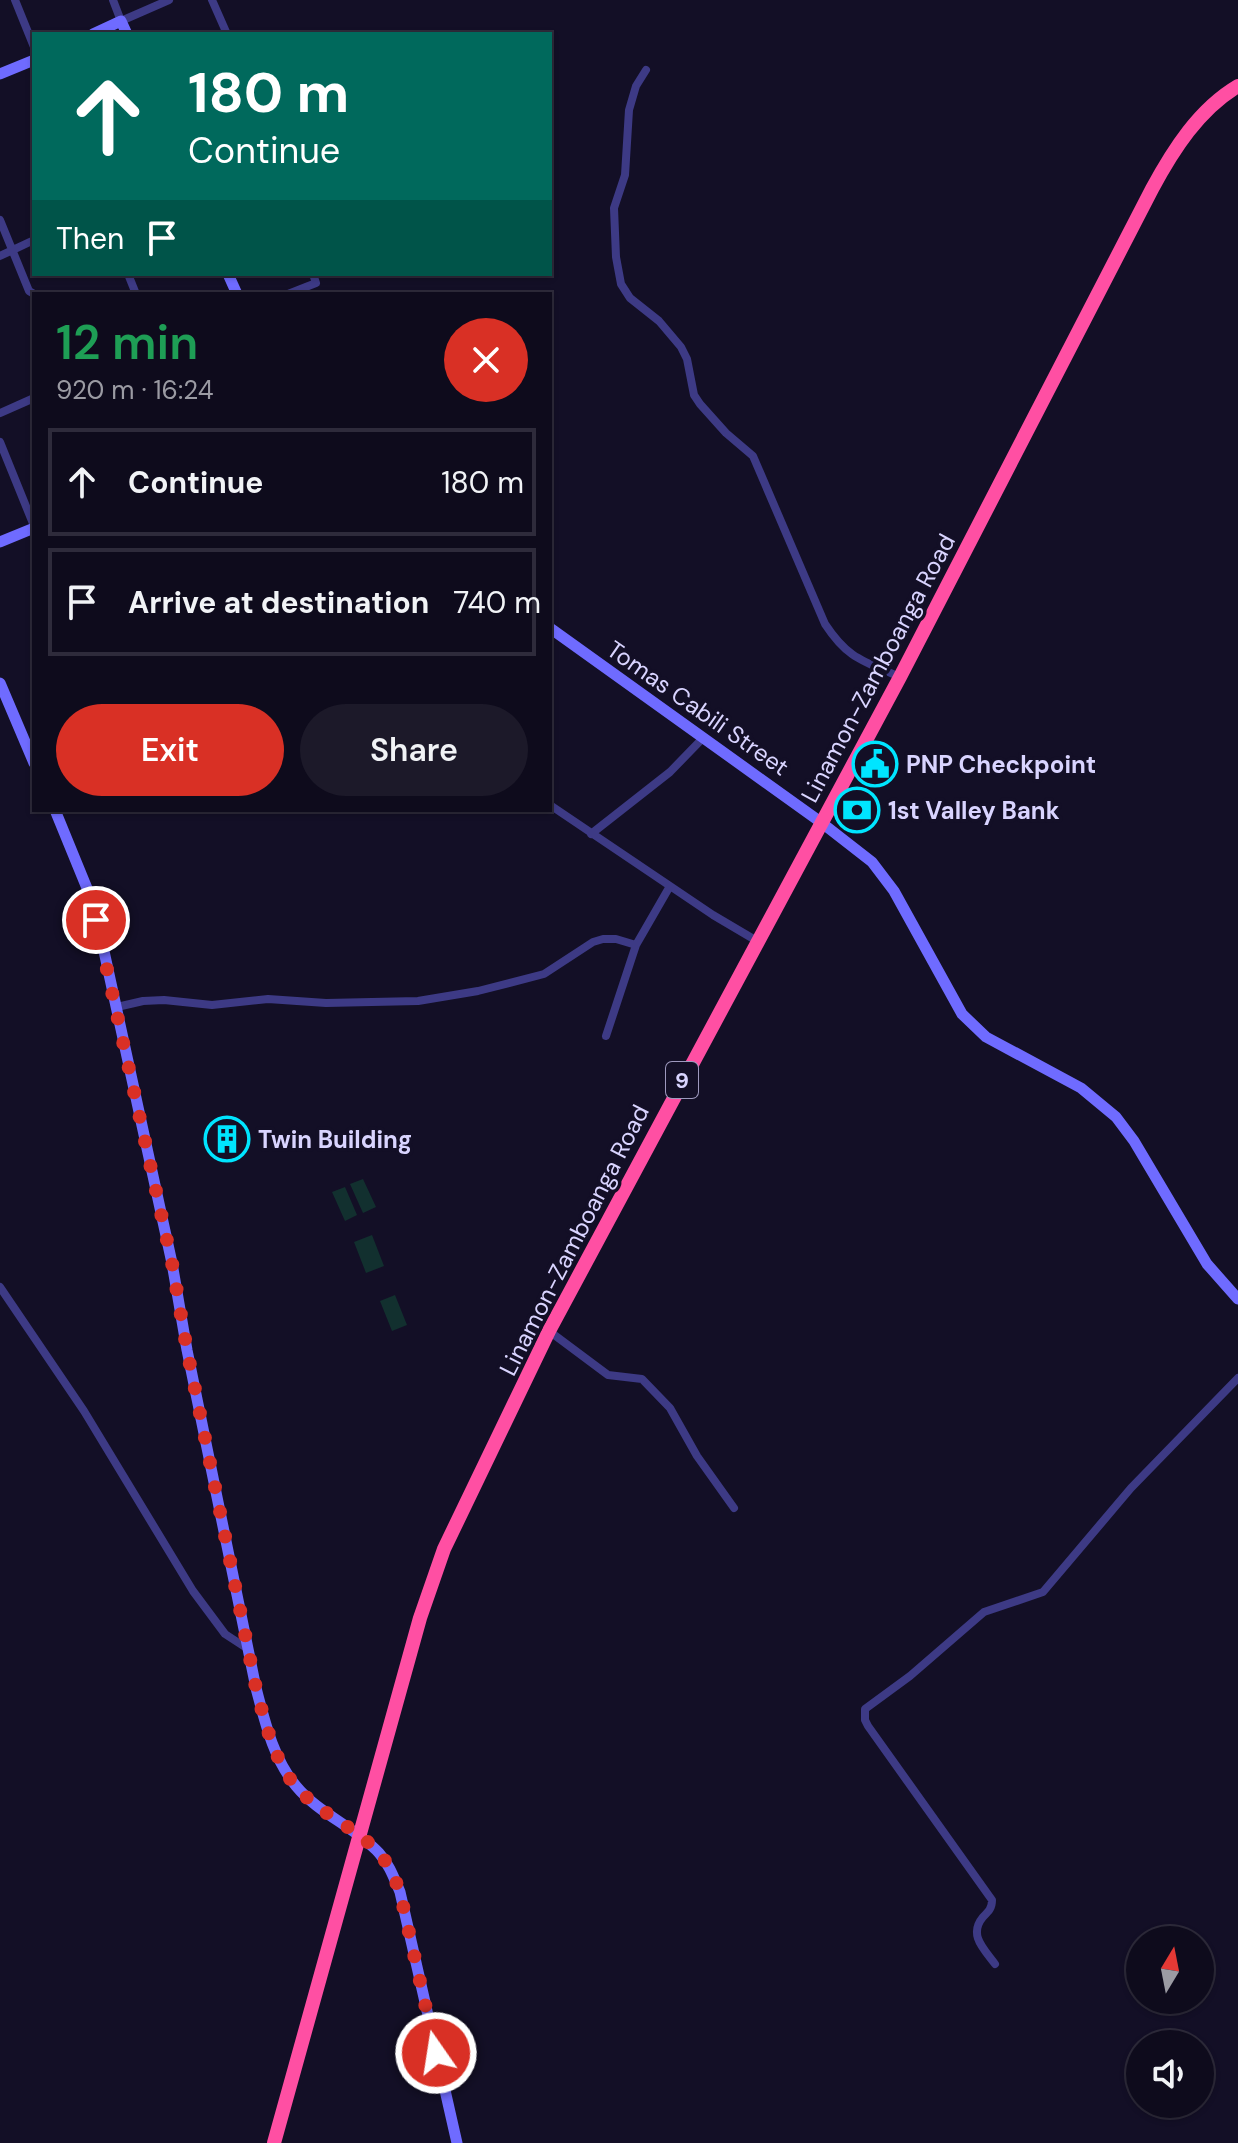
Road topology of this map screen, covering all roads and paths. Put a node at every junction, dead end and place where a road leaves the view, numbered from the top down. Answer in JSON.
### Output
{"nodes":[{"id":1,"x":15,"y":0,"type":"edge"},
{"id":2,"x":113,"y":0,"type":"edge"},
{"id":3,"x":169,"y":0,"type":"edge"},
{"id":4,"x":212,"y":0,"type":"edge"},
{"id":5,"x":121,"y":21,"type":"junction"},
{"id":6,"x":97,"y":32,"type":"edge"},
{"id":7,"x":126,"y":32,"type":"edge"},
{"id":8,"x":226,"y":32,"type":"edge"},
{"id":9,"x":32,"y":42,"type":"edge"},
{"id":10,"x":32,"y":61,"type":"edge"},
{"id":11,"x":646,"y":70,"type":"dead end"},
{"id":12,"x":0,"y":74,"type":"edge"},
{"id":13,"x":1238,"y":86,"type":"edge"},
{"id":14,"x":0,"y":220,"type":"edge"},
{"id":15,"x":32,"y":241,"type":"edge"},
{"id":16,"x":12,"y":250,"type":"junction"},
{"id":17,"x":0,"y":256,"type":"edge"},
{"id":18,"x":314,"y":276,"type":"edge"},
{"id":19,"x":293,"y":292,"type":"edge"},
{"id":20,"x":32,"y":293,"type":"edge"},
{"id":21,"x":32,"y":399,"type":"edge"},
{"id":22,"x":0,"y":413,"type":"edge"},
{"id":23,"x":0,"y":442,"type":"edge"},
{"id":24,"x":32,"y":522,"type":"edge"},
{"id":25,"x":32,"y":528,"type":"edge"},
{"id":26,"x":0,"y":542,"type":"edge"},
{"id":27,"x":552,"y":629,"type":"edge"},
{"id":28,"x":900,"y":677,"type":"junction"},
{"id":29,"x":0,"y":683,"type":"edge"},
{"id":30,"x":702,"y":739,"type":"junction"},
{"id":31,"x":32,"y":758,"type":"edge"},
{"id":32,"x":552,"y":806,"type":"edge"},
{"id":33,"x":56,"y":812,"type":"edge"},
{"id":34,"x":822,"y":823,"type":"junction"},
{"id":35,"x":591,"y":834,"type":"junction"},
{"id":36,"x":670,"y":886,"type":"junction"},
{"id":37,"x":757,"y":941,"type":"junction"},
{"id":38,"x":636,"y":945,"type":"junction"},
{"id":39,"x":117,"y":1007,"type":"junction"},
{"id":40,"x":606,"y":1036,"type":"dead end"},
{"id":41,"x":0,"y":1287,"type":"edge"},
{"id":42,"x":1238,"y":1299,"type":"edge"},
{"id":43,"x":549,"y":1331,"type":"junction"},
{"id":44,"x":1238,"y":1378,"type":"edge"},
{"id":45,"x":734,"y":1508,"type":"dead end"},
{"id":46,"x":249,"y":1649,"type":"junction"},
{"id":47,"x":360,"y":1836,"type":"junction"},
{"id":48,"x":995,"y":1964,"type":"dead end"},
{"id":49,"x":274,"y":2143,"type":"edge"},
{"id":50,"x":457,"y":2143,"type":"edge"}],
"edges":[{"from":1,"to":9,"type":"street"},
{"from":2,"to":5,"type":"street"},
{"from":3,"to":5,"type":"street"},
{"from":4,"to":8,"type":"street"},
{"from":5,"to":6,"type":"street"},
{"from":5,"to":7,"type":"street"},
{"from":10,"to":12,"type":"street"},
{"from":11,"to":28,"type":"street"},
{"from":13,"to":28,"type":"highway","name":"Linamon-Zamboanga Road","number":"9"},
{"from":14,"to":16,"type":"street"},
{"from":15,"to":16,"type":"street"},
{"from":16,"to":17,"type":"street"},
{"from":16,"to":20,"type":"street"},
{"from":18,"to":19,"type":"street"},
{"from":21,"to":22,"type":"street"},
{"from":23,"to":24,"type":"street"},
{"from":25,"to":26,"type":"street"},
{"from":27,"to":30,"type":"street","name":"Tomas Cabili Street"},
{"from":28,"to":34,"type":"highway","name":"Linamon-Zamboanga Road","number":"9"},
{"from":29,"to":31,"type":"street"},
{"from":30,"to":34,"type":"street","name":"Tomas Cabili Street"},
{"from":30,"to":35,"type":"street"},
{"from":32,"to":35,"type":"street"},
{"from":33,"to":39,"type":"street"},
{"from":34,"to":37,"type":"highway","name":"Linamon-Zamboanga Road","number":"9"},
{"from":34,"to":42,"type":"street","name":"Tomas Cabili Street"},
{"from":35,"to":36,"type":"street"},
{"from":36,"to":37,"type":"street"},
{"from":36,"to":38,"type":"street"},
{"from":37,"to":43,"type":"highway","name":"Linamon-Zamboanga Road","number":"9"},
{"from":38,"to":39,"type":"street"},
{"from":38,"to":40,"type":"street"},
{"from":39,"to":46,"type":"street"},
{"from":41,"to":46,"type":"street"},
{"from":43,"to":45,"type":"street"},
{"from":43,"to":47,"type":"highway","name":"Linamon-Zamboanga Road","number":"9"},
{"from":44,"to":48,"type":"street"},
{"from":46,"to":47,"type":"street"},
{"from":47,"to":49,"type":"highway","name":"Linamon-Zamboanga Road","number":"9"},
{"from":47,"to":50,"type":"street"}]}
